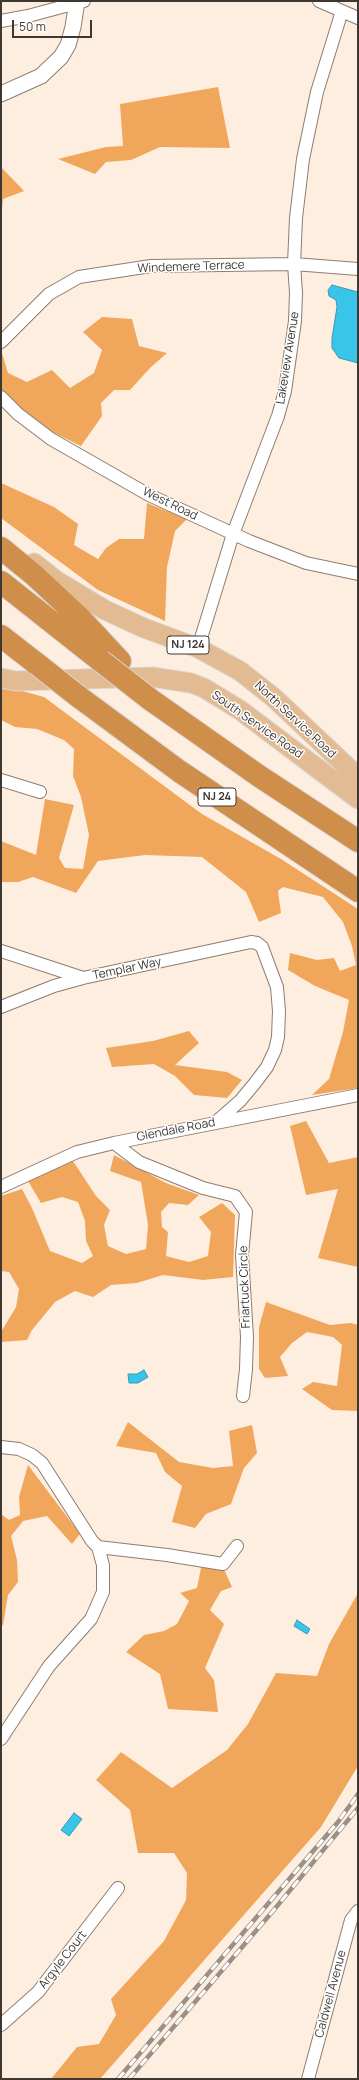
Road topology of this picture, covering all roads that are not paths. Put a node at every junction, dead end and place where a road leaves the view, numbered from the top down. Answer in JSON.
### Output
{"nodes":[{"id":1,"x":320,"y":1,"type":"edge"},
{"id":2,"x":80,"y":2,"type":"edge"},
{"id":3,"x":342,"y":11,"type":"junction"},
{"id":4,"x":358,"y":18,"type":"edge"},
{"id":5,"x":1,"y":21,"type":"edge"},
{"id":6,"x":1,"y":94,"type":"edge"},
{"id":7,"x":294,"y":264,"type":"junction"},
{"id":8,"x":358,"y":269,"type":"edge"},
{"id":9,"x":1,"y":342,"type":"edge"},
{"id":10,"x":1,"y":398,"type":"edge"},
{"id":11,"x":233,"y":534,"type":"junction"},
{"id":12,"x":1,"y":538,"type":"edge"},
{"id":13,"x":1,"y":548,"type":"edge"},
{"id":14,"x":358,"y":574,"type":"edge"},
{"id":15,"x":1,"y":582,"type":"edge"},
{"id":16,"x":1,"y":636,"type":"edge"},
{"id":17,"x":1,"y":641,"type":"edge"},
{"id":18,"x":198,"y":648,"type":"junction"},
{"id":19,"x":110,"y":661,"type":"junction"},
{"id":20,"x":37,"y":664,"type":"junction"},
{"id":21,"x":1,"y":678,"type":"edge"},
{"id":22,"x":358,"y":778,"type":"edge"},
{"id":23,"x":1,"y":780,"type":"edge"},
{"id":24,"x":40,"y":792,"type":"dead end"},
{"id":25,"x":358,"y":799,"type":"edge"},
{"id":26,"x":358,"y":841,"type":"edge"},
{"id":27,"x":358,"y":891,"type":"edge"},
{"id":28,"x":1,"y":951,"type":"edge"},
{"id":29,"x":83,"y":978,"type":"junction"},
{"id":30,"x":1,"y":1007,"type":"edge"},
{"id":31,"x":358,"y":1095,"type":"edge"},
{"id":32,"x":216,"y":1122,"type":"junction"},
{"id":33,"x":114,"y":1143,"type":"junction"},
{"id":34,"x":1,"y":1187,"type":"edge"},
{"id":35,"x":243,"y":1396,"type":"dead end"},
{"id":36,"x":1,"y":1447,"type":"edge"},
{"id":37,"x":237,"y":1546,"type":"dead end"},
{"id":38,"x":98,"y":1547,"type":"junction"},
{"id":39,"x":1,"y":1739,"type":"edge"},
{"id":40,"x":118,"y":1888,"type":"dead end"},
{"id":41,"x":358,"y":1911,"type":"edge"},
{"id":42,"x":1,"y":2025,"type":"edge"},
{"id":43,"x":308,"y":2079,"type":"edge"}],
"edges":[{"from":1,"to":3,"type":"street"},
{"from":2,"to":5,"type":"street"},
{"from":2,"to":6,"type":"street"},
{"from":3,"to":4,"type":"street"},
{"from":3,"to":7,"type":"street","name":"Lakeview Avenue"},
{"from":7,"to":8,"type":"street","name":"Windemere Terrace"},
{"from":7,"to":9,"type":"street","name":"Windemere Terrace"},
{"from":7,"to":11,"type":"street","name":"Lakeview Avenue"},
{"from":10,"to":11,"type":"street","name":"West Road"},
{"from":11,"to":14,"type":"street","name":"West Road"},
{"from":11,"to":18,"type":"street","name":"Lakeview Avenue"},
{"from":12,"to":18,"type":"main road","name":"North Service Road","number":"NJ 124"},
{"from":13,"to":19,"type":"highway"},
{"from":15,"to":19,"type":"highway"},
{"from":16,"to":20,"type":"highway","number":"NJ 24"},
{"from":17,"to":20,"type":"highway"},
{"from":18,"to":22,"type":"main road","name":"North Service Road","number":"NJ 124"},
{"from":19,"to":26,"type":"highway","bridge":true},
{"from":20,"to":27,"type":"highway","number":"NJ 24","bridge":true},
{"from":21,"to":25,"type":"main road","name":"South Service Road"},
{"from":23,"to":24,"type":"street"},
{"from":28,"to":29,"type":"street"},
{"from":29,"to":30,"type":"street","name":"Templar Way"},
{"from":29,"to":32,"type":"street","name":"Templar Way"},
{"from":31,"to":32,"type":"street","name":"Glendale Road"},
{"from":32,"to":33,"type":"street","name":"Glendale Road"},
{"from":33,"to":34,"type":"street","name":"Glendale Road"},
{"from":33,"to":35,"type":"street","name":"Friartuck Circle"},
{"from":36,"to":38,"type":"street"},
{"from":37,"to":38,"type":"street"},
{"from":38,"to":39,"type":"street"},
{"from":40,"to":42,"type":"street","name":"Argyle Court"},
{"from":41,"to":43,"type":"street","name":"Caldwell Avenue"}]}
